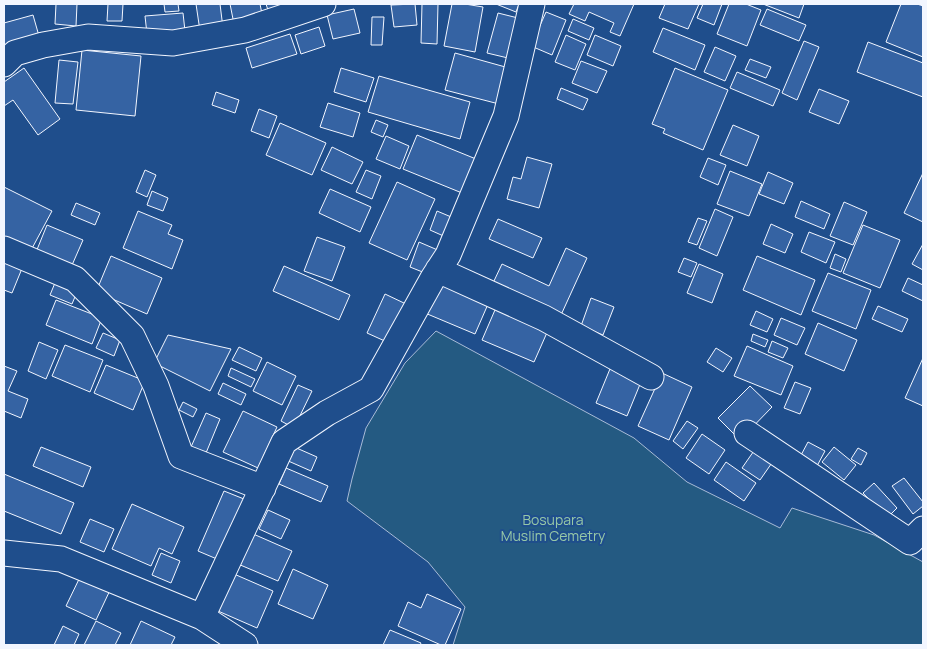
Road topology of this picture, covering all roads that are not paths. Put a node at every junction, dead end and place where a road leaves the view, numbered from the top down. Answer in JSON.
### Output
{"nodes":[{"id":1,"x":322,"y":4,"type":"edge"},
{"id":2,"x":532,"y":4,"type":"edge"},
{"id":3,"x":4,"y":64,"type":"edge"},
{"id":4,"x":4,"y":249,"type":"edge"},
{"id":5,"x":438,"y":270,"type":"junction"},
{"id":6,"x":651,"y":377,"type":"dead end"},
{"id":7,"x":747,"y":433,"type":"dead end"},
{"id":8,"x":263,"y":488,"type":"junction"},
{"id":9,"x":923,"y":529,"type":"edge"},
{"id":10,"x":4,"y":553,"type":"edge"},
{"id":11,"x":202,"y":618,"type":"junction"},
{"id":12,"x":245,"y":645,"type":"edge"}],
"edges":[{"from":1,"to":3,"type":"street"},
{"from":2,"to":5,"type":"street"},
{"from":4,"to":8,"type":"street"},
{"from":5,"to":6,"type":"street"},
{"from":5,"to":8,"type":"street"},
{"from":7,"to":9,"type":"street"},
{"from":8,"to":11,"type":"street"},
{"from":10,"to":11,"type":"street"},
{"from":11,"to":12,"type":"street"}]}
